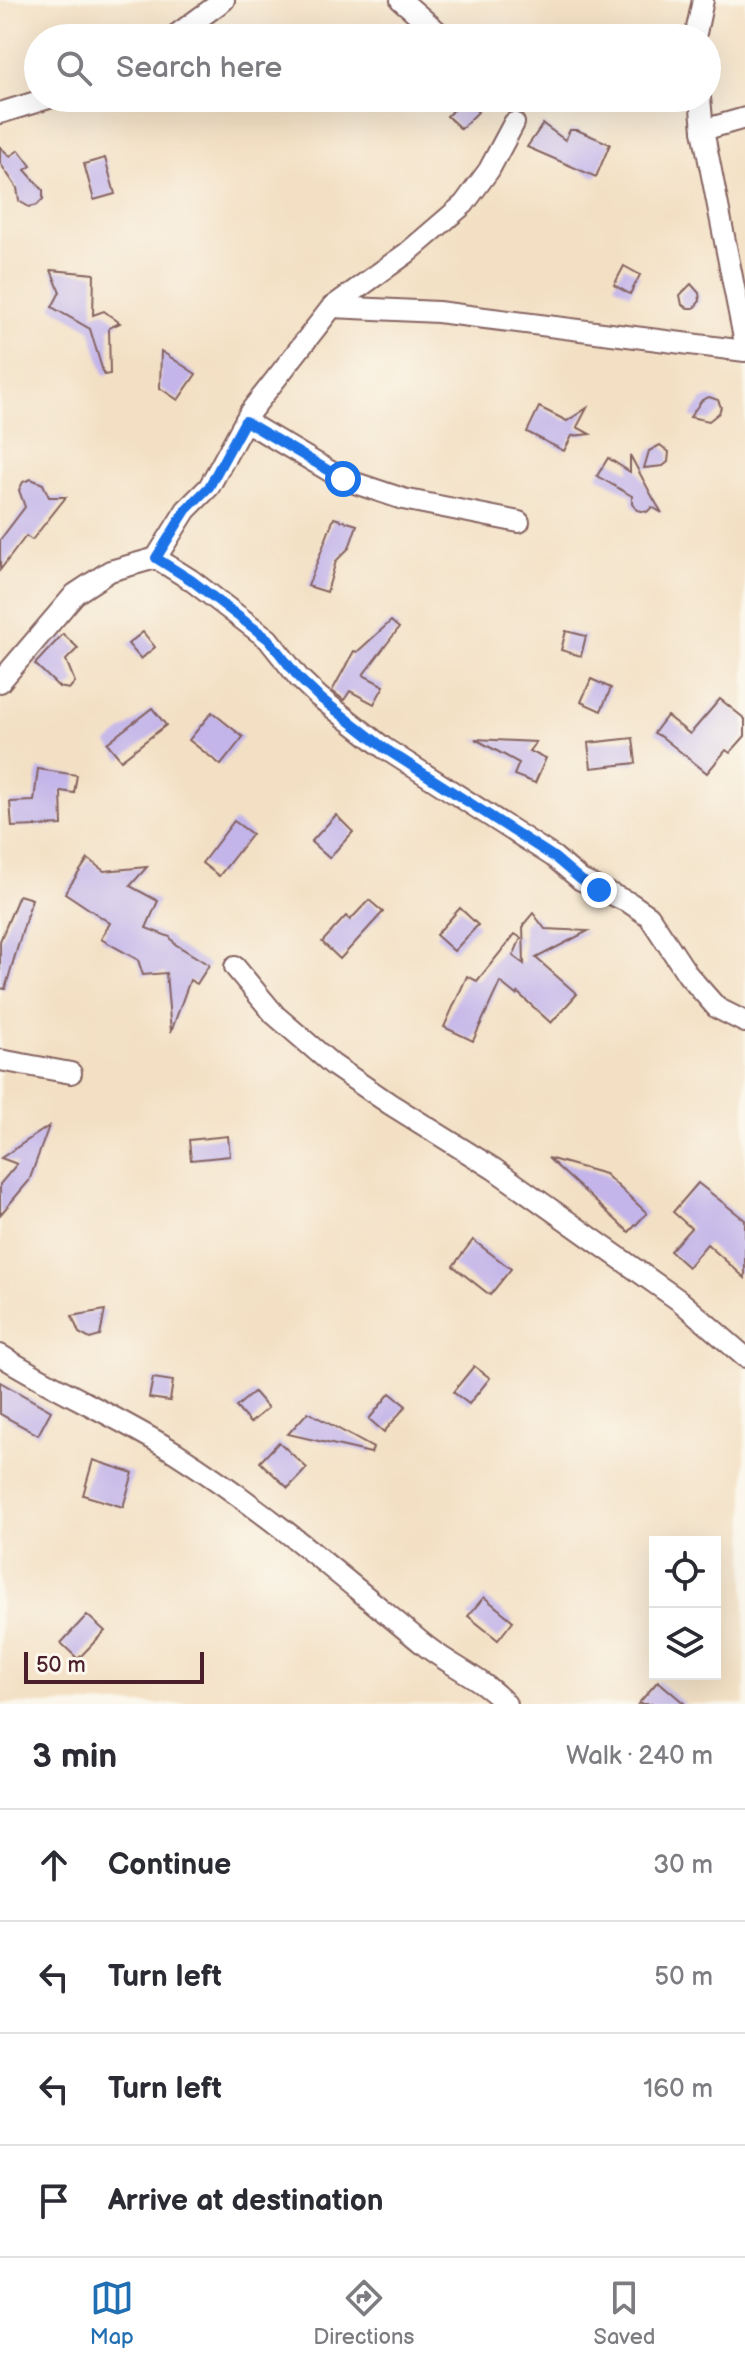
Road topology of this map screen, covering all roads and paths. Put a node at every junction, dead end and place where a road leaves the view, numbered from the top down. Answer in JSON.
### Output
{"nodes":[{"id":1,"x":224,"y":0,"type":"edge"},
{"id":2,"x":401,"y":0,"type":"edge"},
{"id":3,"x":703,"y":0,"type":"edge"},
{"id":4,"x":191,"y":24,"type":"edge"},
{"id":5,"x":429,"y":24,"type":"edge"},
{"id":6,"x":698,"y":24,"type":"edge"},
{"id":7,"x":24,"y":106,"type":"edge"},
{"id":8,"x":701,"y":112,"type":"edge"},
{"id":9,"x":0,"y":113,"type":"edge"},
{"id":10,"x":745,"y":118,"type":"edge"},
{"id":11,"x":514,"y":123,"type":"dead end"},
{"id":12,"x":703,"y":130,"type":"junction"},
{"id":13,"x":332,"y":307,"type":"junction"},
{"id":14,"x":745,"y":343,"type":"edge"},
{"id":15,"x":745,"y":351,"type":"edge"},
{"id":16,"x":245,"y":421,"type":"junction"},
{"id":17,"x":519,"y":522,"type":"dead end"},
{"id":18,"x":156,"y":558,"type":"junction"},
{"id":19,"x":0,"y":682,"type":"edge"},
{"id":20,"x":235,"y":967,"type":"dead end"},
{"id":21,"x":745,"y":1022,"type":"edge"},
{"id":22,"x":0,"y":1060,"type":"edge"},
{"id":23,"x":71,"y":1073,"type":"dead end"},
{"id":24,"x":0,"y":1355,"type":"edge"},
{"id":25,"x":745,"y":1357,"type":"edge"},
{"id":26,"x":506,"y":1704,"type":"edge"}],
"edges":[{"from":1,"to":4,"type":"street"},
{"from":2,"to":5,"type":"street"},
{"from":3,"to":6,"type":"street"},
{"from":7,"to":9,"type":"street"},
{"from":8,"to":12,"type":"street"},
{"from":10,"to":12,"type":"street"},
{"from":11,"to":13,"type":"street"},
{"from":12,"to":14,"type":"street"},
{"from":13,"to":15,"type":"street"},
{"from":13,"to":16,"type":"street"},
{"from":16,"to":17,"type":"street"},
{"from":16,"to":18,"type":"street"},
{"from":18,"to":19,"type":"street"},
{"from":18,"to":21,"type":"street"},
{"from":20,"to":25,"type":"street"},
{"from":22,"to":23,"type":"street"},
{"from":24,"to":26,"type":"street"}]}
